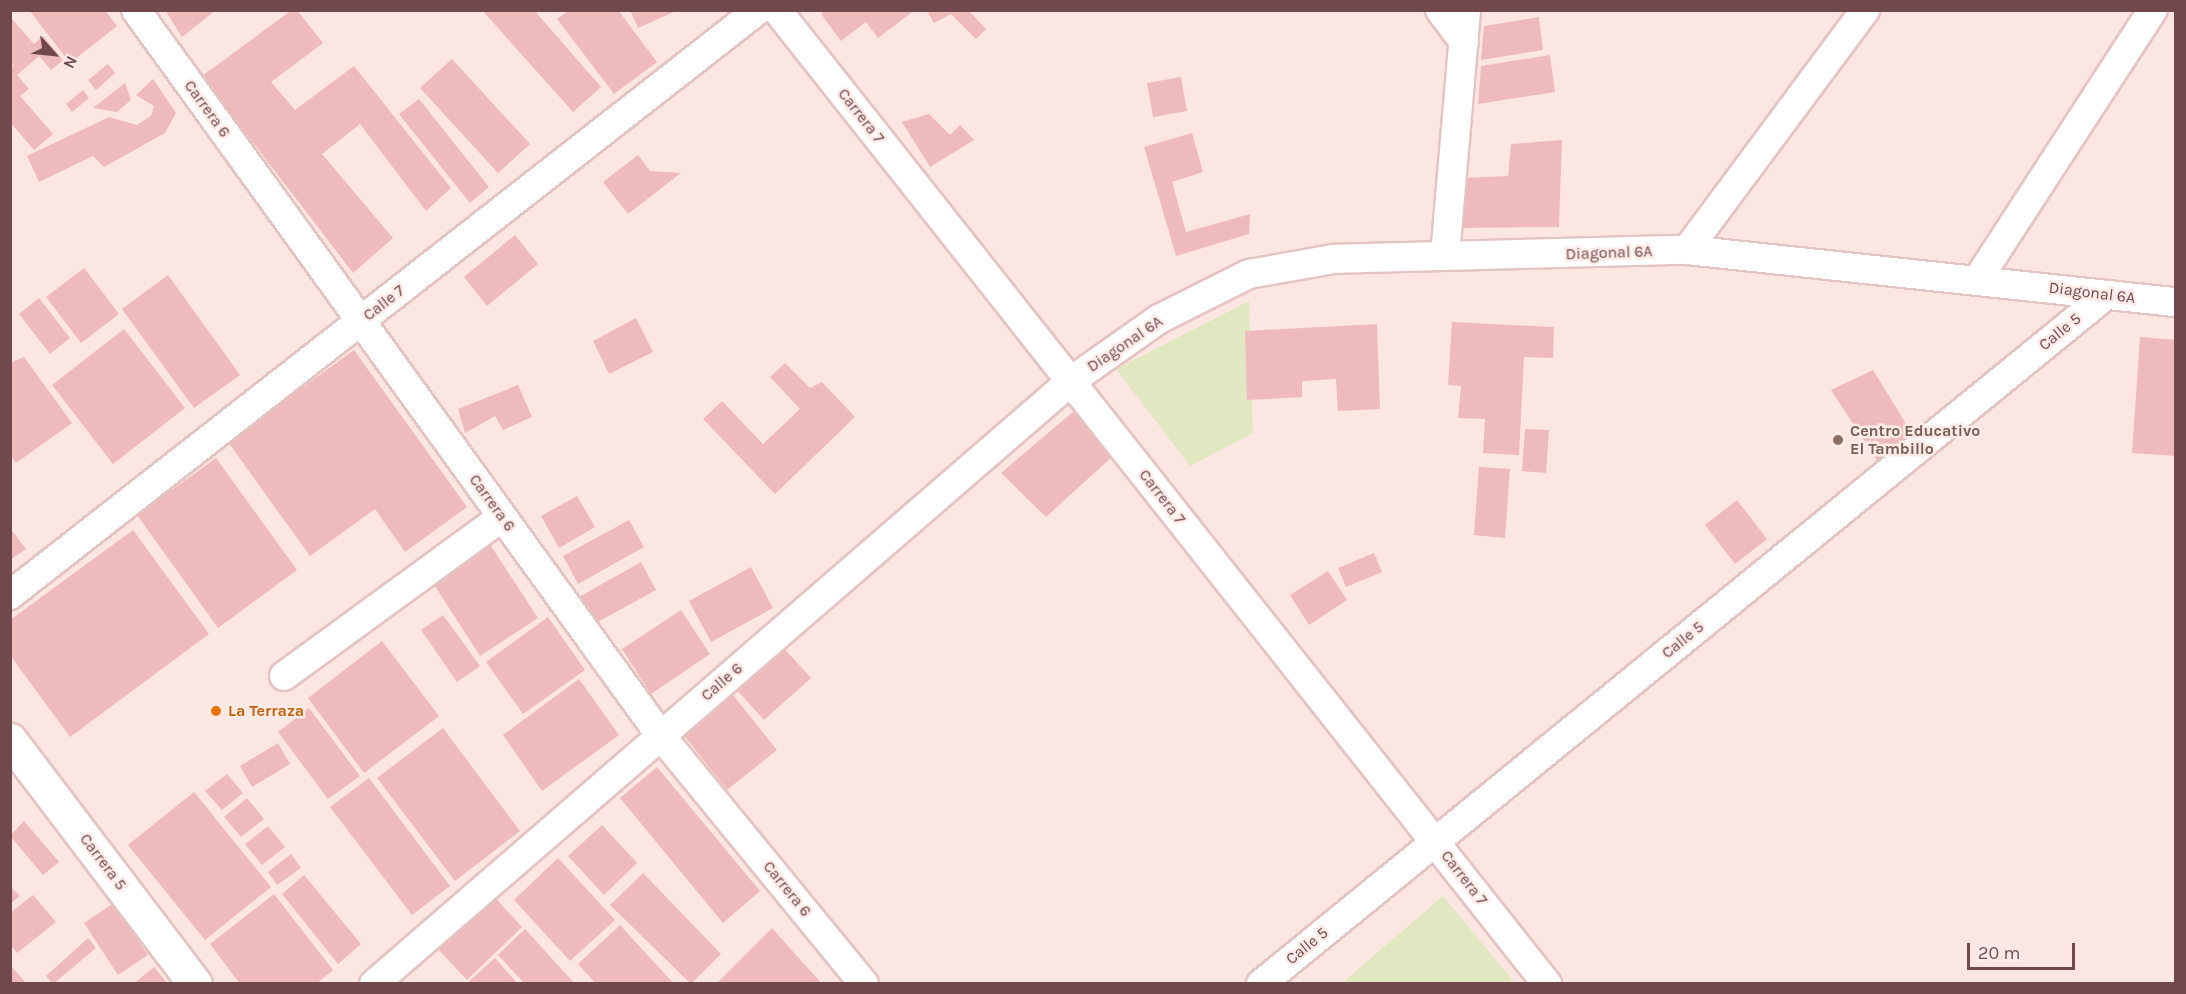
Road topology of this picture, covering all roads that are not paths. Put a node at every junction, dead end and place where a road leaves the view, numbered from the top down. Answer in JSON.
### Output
{"nodes":[{"id":1,"x":136,"y":10,"type":"edge"},
{"id":2,"x":758,"y":10,"type":"edge"},
{"id":3,"x":777,"y":10,"type":"edge"},
{"id":4,"x":1440,"y":10,"type":"edge"},
{"id":5,"x":1466,"y":10,"type":"edge"},
{"id":6,"x":1865,"y":10,"type":"edge"},
{"id":7,"x":2153,"y":10,"type":"edge"},
{"id":8,"x":1464,"y":42,"type":"junction"},
{"id":9,"x":1687,"y":250,"type":"junction"},
{"id":10,"x":1445,"y":256,"type":"junction"},
{"id":11,"x":1978,"y":279,"type":"junction"},
{"id":12,"x":2106,"y":295,"type":"junction"},
{"id":13,"x":2175,"y":302,"type":"edge"},
{"id":14,"x":360,"y":322,"type":"junction"},
{"id":15,"x":1071,"y":381,"type":"junction"},
{"id":16,"x":502,"y":517,"type":"junction"},
{"id":17,"x":10,"y":595,"type":"edge"},
{"id":18,"x":284,"y":676,"type":"dead end"},
{"id":19,"x":661,"y":736,"type":"junction"},
{"id":20,"x":10,"y":740,"type":"edge"},
{"id":21,"x":1435,"y":842,"type":"junction"},
{"id":22,"x":195,"y":984,"type":"edge"},
{"id":23,"x":374,"y":984,"type":"edge"},
{"id":24,"x":864,"y":984,"type":"edge"},
{"id":25,"x":1261,"y":984,"type":"edge"},
{"id":26,"x":1547,"y":984,"type":"edge"}],
"edges":[{"from":1,"to":14,"type":"street","name":"Carrera 6"},
{"from":2,"to":14,"type":"street","name":"Calle 7"},
{"from":3,"to":15,"type":"street","name":"Carrera 7"},
{"from":4,"to":8,"type":"street"},
{"from":5,"to":8,"type":"street"},
{"from":6,"to":9,"type":"street"},
{"from":7,"to":11,"type":"street"},
{"from":8,"to":10,"type":"street"},
{"from":9,"to":10,"type":"street","name":"Diagonal 6A"},
{"from":9,"to":11,"type":"street","name":"Diagonal 6A"},
{"from":10,"to":15,"type":"street","name":"Diagonal 6A"},
{"from":11,"to":12,"type":"street","name":"Diagonal 6A"},
{"from":12,"to":13,"type":"street","name":"Diagonal 6A"},
{"from":12,"to":21,"type":"street","name":"Calle 5"},
{"from":14,"to":16,"type":"street","name":"Carrera 6"},
{"from":14,"to":17,"type":"street","name":"Calle 7"},
{"from":15,"to":19,"type":"street","name":"Calle 6"},
{"from":15,"to":21,"type":"street","name":"Carrera 7"},
{"from":16,"to":18,"type":"street"},
{"from":16,"to":19,"type":"street","name":"Carrera 6"},
{"from":19,"to":23,"type":"street","name":"Calle 6"},
{"from":19,"to":24,"type":"street","name":"Carrera 6"},
{"from":20,"to":22,"type":"main road","name":"Carrera 5"},
{"from":21,"to":25,"type":"street","name":"Calle 5"},
{"from":21,"to":26,"type":"street","name":"Carrera 7"}]}
